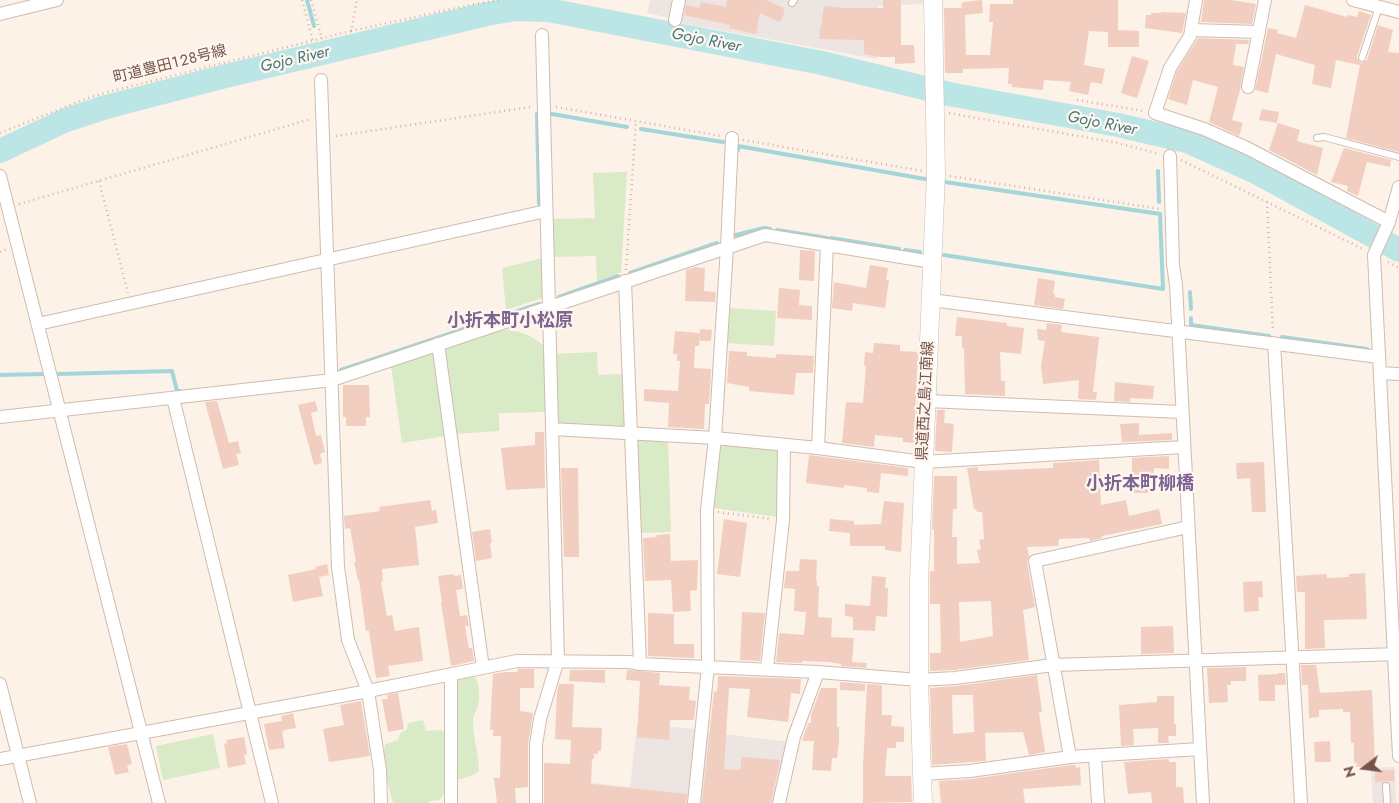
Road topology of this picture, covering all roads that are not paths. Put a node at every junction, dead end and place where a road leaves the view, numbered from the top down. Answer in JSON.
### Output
{"nodes":[{"id":1,"x":57,"y":0,"type":"edge"},
{"id":2,"x":680,"y":0,"type":"edge"},
{"id":3,"x":933,"y":0,"type":"edge"},
{"id":4,"x":1196,"y":0,"type":"edge"},
{"id":5,"x":1265,"y":0,"type":"edge"},
{"id":6,"x":1353,"y":0,"type":"edge"},
{"id":7,"x":1379,"y":7,"type":"junction"},
{"id":8,"x":1399,"y":12,"type":"edge"},
{"id":9,"x":0,"y":14,"type":"edge"},
{"id":10,"x":676,"y":20,"type":"dead end"},
{"id":11,"x":1191,"y":30,"type":"junction"},
{"id":12,"x":1259,"y":32,"type":"junction"},
{"id":13,"x":542,"y":35,"type":"dead end"},
{"id":14,"x":1362,"y":58,"type":"dead end"},
{"id":15,"x":321,"y":80,"type":"dead end"},
{"id":16,"x":1248,"y":87,"type":"dead end"},
{"id":17,"x":732,"y":138,"type":"road end"},
{"id":18,"x":1317,"y":138,"type":"dead end"},
{"id":19,"x":1170,"y":156,"type":"dead end"},
{"id":20,"x":1399,"y":157,"type":"edge"},
{"id":21,"x":0,"y":177,"type":"edge"},
{"id":22,"x":1399,"y":187,"type":"edge"},
{"id":23,"x":546,"y":211,"type":"junction"},
{"id":24,"x":1392,"y":219,"type":"edge"},
{"id":25,"x":828,"y":245,"type":"junction"},
{"id":26,"x":727,"y":247,"type":"junction"},
{"id":27,"x":327,"y":260,"type":"junction"},
{"id":28,"x":932,"y":262,"type":"junction"},
{"id":29,"x":625,"y":281,"type":"junction"},
{"id":30,"x":931,"y":300,"type":"junction"},
{"id":31,"x":549,"y":306,"type":"junction"},
{"id":32,"x":38,"y":324,"type":"junction"},
{"id":33,"x":1178,"y":331,"type":"junction"},
{"id":34,"x":1274,"y":343,"type":"junction"},
{"id":35,"x":438,"y":344,"type":"junction"},
{"id":36,"x":1379,"y":357,"type":"junction"},
{"id":37,"x":1380,"y":373,"type":"junction"},
{"id":38,"x":1399,"y":374,"type":"edge"},
{"id":39,"x":332,"y":380,"type":"junction"},
{"id":40,"x":173,"y":398,"type":"junction"},
{"id":41,"x":927,"y":400,"type":"junction"},
{"id":42,"x":60,"y":411,"type":"junction"},
{"id":43,"x":1182,"y":412,"type":"junction"},
{"id":44,"x":0,"y":417,"type":"edge"},
{"id":45,"x":552,"y":429,"type":"junction"},
{"id":46,"x":631,"y":434,"type":"junction"},
{"id":47,"x":715,"y":438,"type":"junction"},
{"id":48,"x":784,"y":445,"type":"junction"},
{"id":49,"x":1184,"y":447,"type":"junction"},
{"id":50,"x":818,"y":448,"type":"junction"},
{"id":51,"x":923,"y":462,"type":"junction"},
{"id":52,"x":1188,"y":527,"type":"junction"},
{"id":53,"x":1396,"y":654,"type":"edge"},
{"id":54,"x":1293,"y":657,"type":"junction"},
{"id":55,"x":558,"y":660,"type":"junction"},
{"id":56,"x":1195,"y":660,"type":"junction"},
{"id":57,"x":640,"y":664,"type":"junction"},
{"id":58,"x":1053,"y":665,"type":"junction"},
{"id":59,"x":708,"y":666,"type":"junction"},
{"id":60,"x":483,"y":668,"type":"junction"},
{"id":61,"x":767,"y":669,"type":"junction"},
{"id":62,"x":818,"y":672,"type":"junction"},
{"id":63,"x":451,"y":674,"type":"junction"},
{"id":64,"x":919,"y":680,"type":"junction"},
{"id":65,"x":0,"y":684,"type":"edge"},
{"id":66,"x":368,"y":691,"type":"junction"},
{"id":67,"x":250,"y":713,"type":"junction"},
{"id":68,"x":143,"y":733,"type":"junction"},
{"id":69,"x":1200,"y":749,"type":"junction"},
{"id":70,"x":18,"y":755,"type":"junction"},
{"id":71,"x":1096,"y":756,"type":"junction"},
{"id":72,"x":1399,"y":756,"type":"edge"},
{"id":73,"x":1070,"y":757,"type":"junction"},
{"id":74,"x":0,"y":759,"type":"edge"},
{"id":75,"x":922,"y":774,"type":"junction"},
{"id":76,"x":1386,"y":786,"type":"dead end"},
{"id":77,"x":30,"y":803,"type":"edge"},
{"id":78,"x":160,"y":803,"type":"edge"},
{"id":79,"x":272,"y":803,"type":"edge"},
{"id":80,"x":381,"y":803,"type":"edge"},
{"id":81,"x":451,"y":803,"type":"edge"},
{"id":82,"x":536,"y":803,"type":"edge"},
{"id":83,"x":694,"y":803,"type":"edge"},
{"id":84,"x":779,"y":803,"type":"edge"},
{"id":85,"x":923,"y":803,"type":"edge"},
{"id":86,"x":1098,"y":803,"type":"edge"},
{"id":87,"x":1203,"y":803,"type":"edge"},
{"id":88,"x":1301,"y":803,"type":"edge"},
{"id":89,"x":1387,"y":803,"type":"edge"}],
"edges":[{"from":1,"to":9,"type":"street"},
{"from":2,"to":10,"type":"street"},
{"from":3,"to":28,"type":"main road","name":"県道西之島江南線"},
{"from":4,"to":11,"type":"street"},
{"from":5,"to":12,"type":"street"},
{"from":6,"to":7,"type":"street"},
{"from":7,"to":8,"type":"street"},
{"from":7,"to":14,"type":"lane"},
{"from":11,"to":12,"type":"street"},
{"from":11,"to":24,"type":"street"},
{"from":12,"to":16,"type":"street"},
{"from":13,"to":23,"type":"street"},
{"from":15,"to":27,"type":"street"},
{"from":17,"to":26,"type":"street"},
{"from":18,"to":20,"type":"lane"},
{"from":19,"to":33,"type":"street"},
{"from":21,"to":32,"type":"street"},
{"from":22,"to":24,"type":"street"},
{"from":23,"to":27,"type":"street"},
{"from":23,"to":31,"type":"street"},
{"from":24,"to":36,"type":"street"},
{"from":25,"to":26,"type":"street"},
{"from":25,"to":28,"type":"street"},
{"from":25,"to":50,"type":"street"},
{"from":26,"to":29,"type":"street"},
{"from":26,"to":47,"type":"street"},
{"from":27,"to":32,"type":"street"},
{"from":27,"to":39,"type":"street"},
{"from":28,"to":30,"type":"main road","name":"県道西之島江南線"},
{"from":29,"to":31,"type":"street"},
{"from":29,"to":46,"type":"street"},
{"from":30,"to":33,"type":"street"},
{"from":30,"to":41,"type":"main road","name":"県道西之島江南線"},
{"from":31,"to":35,"type":"street"},
{"from":31,"to":45,"type":"street"},
{"from":32,"to":42,"type":"street"},
{"from":33,"to":34,"type":"street"},
{"from":33,"to":43,"type":"street"},
{"from":34,"to":36,"type":"street"},
{"from":34,"to":54,"type":"street"},
{"from":35,"to":39,"type":"street"},
{"from":35,"to":60,"type":"street"},
{"from":36,"to":37,"type":"street"},
{"from":37,"to":38,"type":"street"},
{"from":37,"to":53,"type":"street"},
{"from":39,"to":40,"type":"street"},
{"from":39,"to":66,"type":"street"},
{"from":40,"to":42,"type":"street"},
{"from":40,"to":67,"type":"street"},
{"from":41,"to":43,"type":"street"},
{"from":41,"to":51,"type":"main road","name":"県道西之島江南線"},
{"from":42,"to":44,"type":"street"},
{"from":42,"to":68,"type":"street"},
{"from":43,"to":49,"type":"street"},
{"from":45,"to":46,"type":"street"},
{"from":45,"to":55,"type":"street"},
{"from":46,"to":47,"type":"street"},
{"from":46,"to":57,"type":"street"},
{"from":47,"to":48,"type":"street"},
{"from":47,"to":59,"type":"street"},
{"from":48,"to":50,"type":"street"},
{"from":48,"to":61,"type":"street"},
{"from":49,"to":51,"type":"street"},
{"from":49,"to":52,"type":"street"},
{"from":50,"to":51,"type":"street"},
{"from":51,"to":64,"type":"main road","name":"県道西之島江南線"},
{"from":52,"to":56,"type":"street"},
{"from":52,"to":58,"type":"street"},
{"from":53,"to":54,"type":"street"},
{"from":53,"to":72,"type":"street"},
{"from":54,"to":56,"type":"street"},
{"from":54,"to":88,"type":"street"},
{"from":55,"to":57,"type":"street"},
{"from":55,"to":60,"type":"street"},
{"from":55,"to":82,"type":"street"},
{"from":56,"to":58,"type":"street"},
{"from":56,"to":69,"type":"street"},
{"from":57,"to":59,"type":"street"},
{"from":58,"to":64,"type":"street"},
{"from":58,"to":73,"type":"street"},
{"from":59,"to":61,"type":"street"},
{"from":59,"to":83,"type":"street"},
{"from":60,"to":63,"type":"street"},
{"from":61,"to":62,"type":"street"},
{"from":62,"to":64,"type":"street"},
{"from":62,"to":84,"type":"street"},
{"from":63,"to":66,"type":"street"},
{"from":63,"to":81,"type":"street"},
{"from":64,"to":75,"type":"main road","name":"県道西之島江南線"},
{"from":65,"to":70,"type":"street"},
{"from":66,"to":67,"type":"street"},
{"from":66,"to":80,"type":"street"},
{"from":67,"to":68,"type":"street"},
{"from":67,"to":79,"type":"street"},
{"from":68,"to":70,"type":"street"},
{"from":68,"to":78,"type":"street"},
{"from":69,"to":71,"type":"street"},
{"from":69,"to":87,"type":"street"},
{"from":70,"to":74,"type":"street"},
{"from":70,"to":77,"type":"street"},
{"from":71,"to":73,"type":"street"},
{"from":71,"to":86,"type":"street"},
{"from":73,"to":75,"type":"street"},
{"from":75,"to":85,"type":"main road","name":"県道西之島江南線"},
{"from":76,"to":89,"type":"lane"}]}
